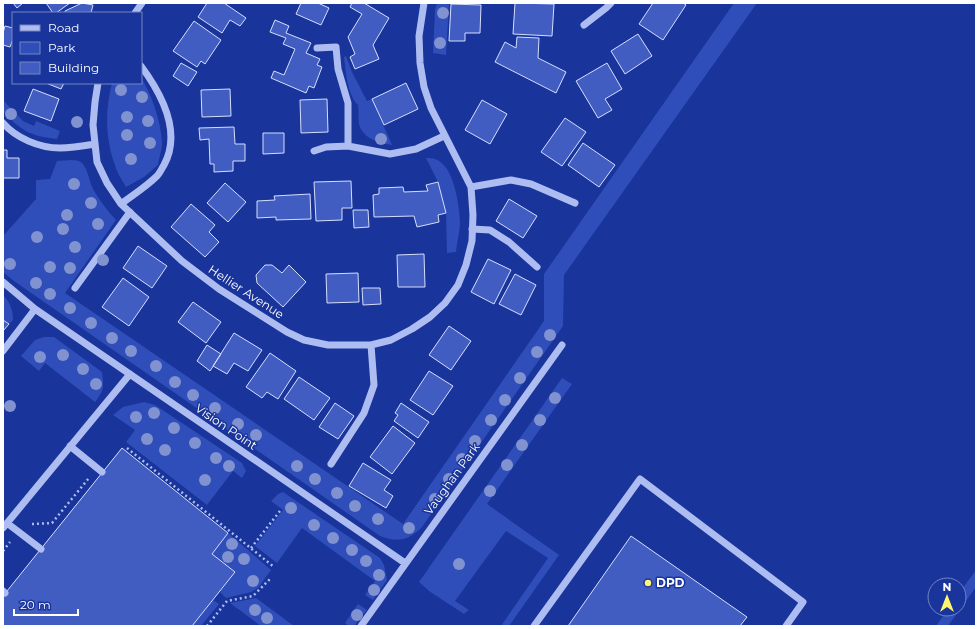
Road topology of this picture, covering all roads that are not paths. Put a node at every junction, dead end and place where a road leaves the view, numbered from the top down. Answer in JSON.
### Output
{"nodes":[{"id":1,"x":142,"y":3,"type":"edge"},
{"id":2,"x":424,"y":3,"type":"edge"},
{"id":3,"x":610,"y":3,"type":"edge"},
{"id":4,"x":136,"y":12,"type":"edge"},
{"id":5,"x":584,"y":25,"type":"dead end"},
{"id":6,"x":316,"y":48,"type":"dead end"},
{"id":7,"x":142,"y":68,"type":"edge"},
{"id":8,"x":98,"y":84,"type":"edge"},
{"id":9,"x":3,"y":123,"type":"edge"},
{"id":10,"x":444,"y":136,"type":"junction"},
{"id":11,"x":94,"y":144,"type":"junction"},
{"id":12,"x":348,"y":146,"type":"junction"},
{"id":13,"x":314,"y":151,"type":"dead end"},
{"id":14,"x":471,"y":187,"type":"junction"},
{"id":15,"x":575,"y":203,"type":"dead end"},
{"id":16,"x":121,"y":204,"type":"junction"},
{"id":17,"x":130,"y":212,"type":"junction"},
{"id":18,"x":472,"y":229,"type":"junction"},
{"id":19,"x":537,"y":267,"type":"dead end"},
{"id":20,"x":3,"y":282,"type":"edge"},
{"id":21,"x":75,"y":288,"type":"dead end"},
{"id":22,"x":35,"y":309,"type":"junction"},
{"id":23,"x":371,"y":345,"type":"junction"},
{"id":24,"x":562,"y":345,"type":"dead end"},
{"id":25,"x":3,"y":351,"type":"edge"},
{"id":26,"x":130,"y":374,"type":"junction"},
{"id":27,"x":70,"y":446,"type":"junction"},
{"id":28,"x":332,"y":464,"type":"dead end"},
{"id":29,"x":102,"y":472,"type":"dead end"},
{"id":30,"x":5,"y":525,"type":"edge"},
{"id":31,"x":41,"y":549,"type":"dead end"},
{"id":32,"x":405,"y":563,"type":"junction"},
{"id":33,"x":361,"y":626,"type":"edge"},
{"id":34,"x":534,"y":626,"type":"edge"},
{"id":35,"x":786,"y":626,"type":"edge"}],
"edges":[{"from":1,"to":4,"type":"street"},
{"from":2,"to":10,"type":"street","name":"Hellier Avenue"},
{"from":3,"to":5,"type":"street"},
{"from":6,"to":12,"type":"street"},
{"from":7,"to":16,"type":"street"},
{"from":8,"to":11,"type":"street","name":"Hellier Avenue"},
{"from":9,"to":11,"type":"street"},
{"from":10,"to":12,"type":"street"},
{"from":10,"to":14,"type":"street","name":"Hellier Avenue"},
{"from":11,"to":16,"type":"street","name":"Hellier Avenue"},
{"from":12,"to":13,"type":"street"},
{"from":14,"to":15,"type":"street"},
{"from":14,"to":18,"type":"street","name":"Hellier Avenue"},
{"from":16,"to":17,"type":"street","name":"Hellier Avenue"},
{"from":17,"to":21,"type":"street"},
{"from":17,"to":23,"type":"street","name":"Hellier Avenue"},
{"from":18,"to":19,"type":"street"},
{"from":18,"to":23,"type":"street","name":"Hellier Avenue"},
{"from":20,"to":22,"type":"street","name":"Vision Point"},
{"from":22,"to":25,"type":"street"},
{"from":22,"to":26,"type":"street","name":"Vision Point"},
{"from":23,"to":28,"type":"street"},
{"from":24,"to":32,"type":"street","name":"Vaughan Park"},
{"from":26,"to":27,"type":"street"},
{"from":26,"to":32,"type":"street","name":"Vision Point"},
{"from":27,"to":29,"type":"street"},
{"from":27,"to":30,"type":"street"},
{"from":30,"to":31,"type":"street"},
{"from":32,"to":33,"type":"street","name":"Vaughan Park"},
{"from":34,"to":35,"type":"street"}]}
